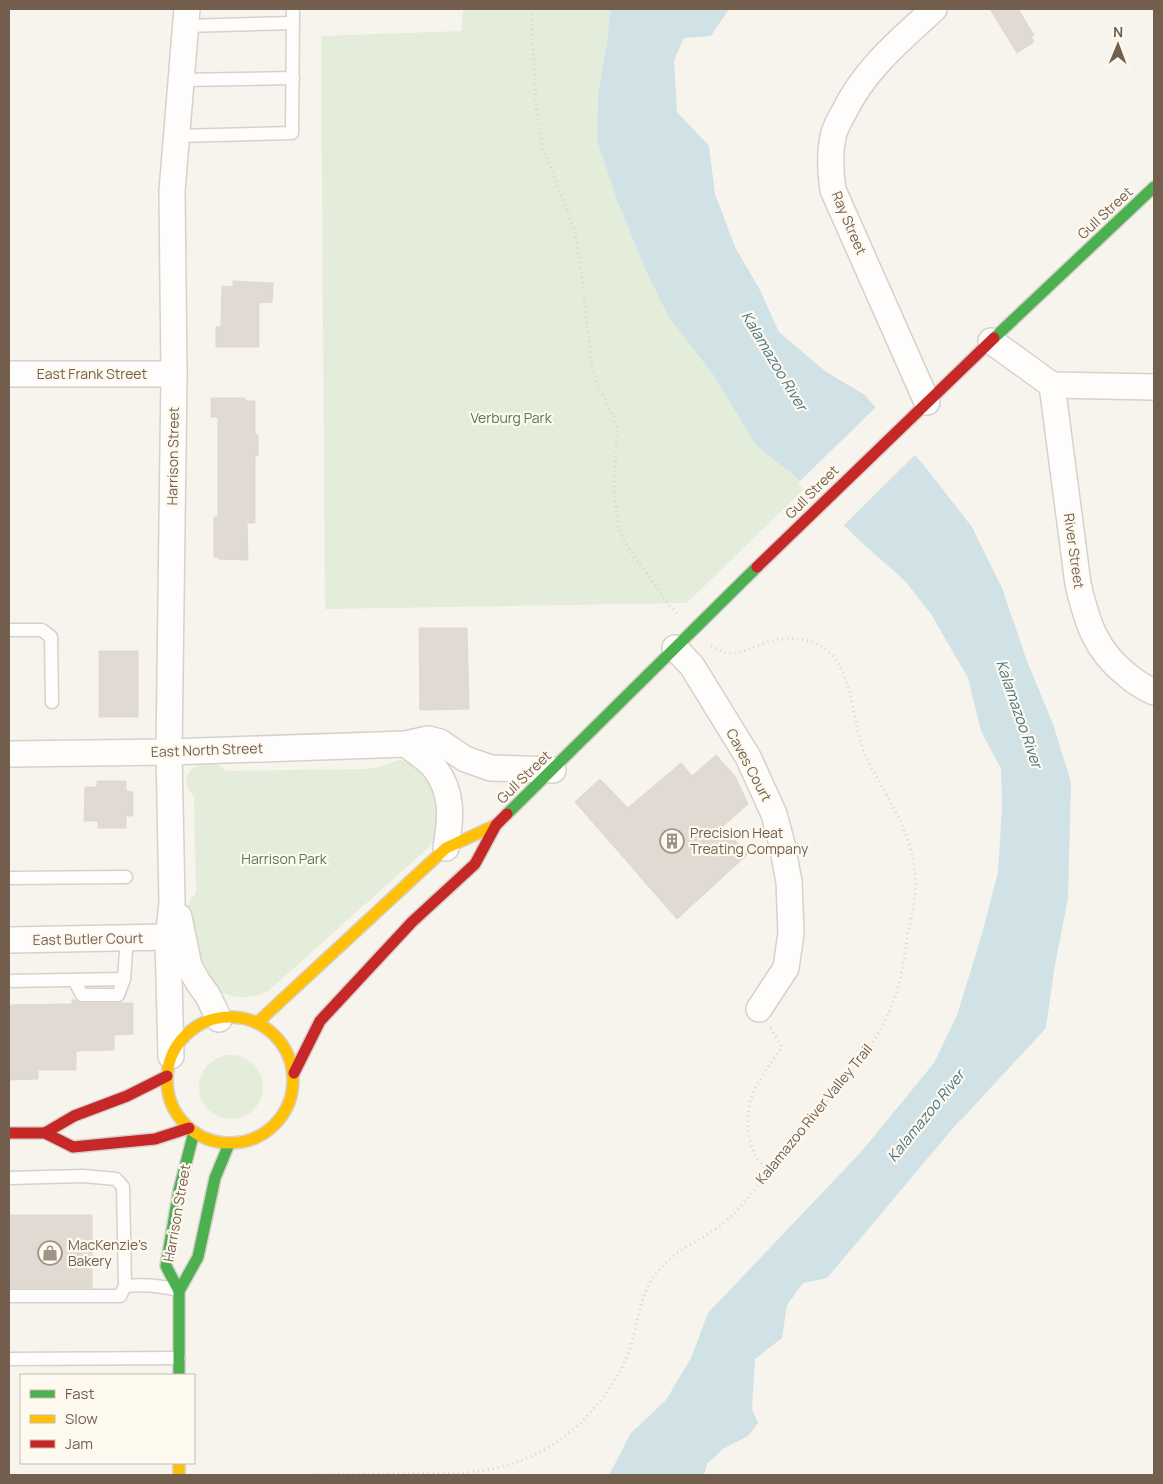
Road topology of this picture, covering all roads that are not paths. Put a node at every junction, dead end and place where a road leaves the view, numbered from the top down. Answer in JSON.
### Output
{"nodes":[{"id":1,"x":293,"y":9,"type":"edge"},
{"id":2,"x":934,"y":9,"type":"edge"},
{"id":3,"x":186,"y":17,"type":"edge"},
{"id":4,"x":293,"y":23,"type":"junction"},
{"id":5,"x":293,"y":78,"type":"junction"},
{"id":6,"x":182,"y":80,"type":"junction"},
{"id":7,"x":176,"y":136,"type":"junction"},
{"id":8,"x":1154,"y":187,"type":"edge"},
{"id":9,"x":991,"y":341,"type":"junction"},
{"id":10,"x":9,"y":374,"type":"edge"},
{"id":11,"x":174,"y":374,"type":"junction"},
{"id":12,"x":1052,"y":385,"type":"junction"},
{"id":13,"x":1154,"y":387,"type":"edge"},
{"id":14,"x":923,"y":405,"type":"junction"},
{"id":15,"x":9,"y":630,"type":"edge"},
{"id":16,"x":675,"y":648,"type":"junction"},
{"id":17,"x":1152,"y":691,"type":"edge"},
{"id":18,"x":52,"y":702,"type":"dead end"},
{"id":19,"x":406,"y":744,"type":"junction"},
{"id":20,"x":169,"y":752,"type":"junction"},
{"id":21,"x":9,"y":754,"type":"edge"},
{"id":22,"x":553,"y":770,"type":"junction"},
{"id":23,"x":496,"y":824,"type":"junction"},
{"id":24,"x":446,"y":848,"type":"junction"},
{"id":25,"x":126,"y":877,"type":"dead end"},
{"id":26,"x":9,"y":878,"type":"edge"},
{"id":27,"x":172,"y":903,"type":"junction"},
{"id":28,"x":168,"y":937,"type":"junction"},
{"id":29,"x":127,"y":938,"type":"junction"},
{"id":30,"x":9,"y":940,"type":"edge"},
{"id":31,"x":9,"y":981,"type":"edge"},
{"id":32,"x":759,"y":1009,"type":"road end"},
{"id":33,"x":219,"y":1019,"type":"junction"},
{"id":34,"x":257,"y":1023,"type":"junction"},
{"id":35,"x":169,"y":1066,"type":"junction"},
{"id":36,"x":294,"y":1073,"type":"junction"},
{"id":37,"x":191,"y":1130,"type":"junction"},
{"id":38,"x":9,"y":1133,"type":"edge"},
{"id":39,"x":45,"y":1133,"type":"junction"},
{"id":40,"x":229,"y":1144,"type":"junction"},
{"id":41,"x":9,"y":1178,"type":"edge"},
{"id":42,"x":125,"y":1286,"type":"junction"},
{"id":43,"x":179,"y":1291,"type":"junction"},
{"id":44,"x":9,"y":1296,"type":"edge"},
{"id":45,"x":179,"y":1358,"type":"junction"},
{"id":46,"x":9,"y":1359,"type":"edge"},
{"id":47,"x":179,"y":1374,"type":"edge"}],
"edges":[{"from":1,"to":4,"type":"lane"},
{"from":2,"to":14,"type":"street","name":"Ray Street"},
{"from":3,"to":4,"type":"lane"},
{"from":3,"to":6,"type":"street","name":"Harrison Street"},
{"from":4,"to":5,"type":"lane"},
{"from":5,"to":6,"type":"lane"},
{"from":5,"to":7,"type":"lane"},
{"from":6,"to":7,"type":"street","name":"Harrison Street"},
{"from":7,"to":11,"type":"street","name":"Harrison Street"},
{"from":8,"to":9,"type":"street","name":"Gull Street"},
{"from":9,"to":12,"type":"street"},
{"from":9,"to":14,"type":"street","name":"Gull Street"},
{"from":10,"to":11,"type":"street","name":"East Frank Street"},
{"from":11,"to":20,"type":"street","name":"Harrison Street"},
{"from":12,"to":13,"type":"street"},
{"from":12,"to":17,"type":"street","name":"River Street"},
{"from":14,"to":16,"type":"street","name":"Gull Street"},
{"from":15,"to":18,"type":"lane"},
{"from":16,"to":22,"type":"street","name":"Gull Street"},
{"from":16,"to":32,"type":"street","name":"Caves Court"},
{"from":19,"to":20,"type":"street","name":"East North Street"},
{"from":19,"to":22,"type":"street","name":"East North Street"},
{"from":19,"to":24,"type":"street"},
{"from":20,"to":21,"type":"street","name":"East North Street"},
{"from":20,"to":27,"type":"street","name":"Harrison Street"},
{"from":22,"to":23,"type":"street","name":"Gull Street"},
{"from":23,"to":24,"type":"street","name":"Gull Street"},
{"from":23,"to":36,"type":"street","name":"Gull Street"},
{"from":24,"to":34,"type":"street","name":"Gull Street"},
{"from":25,"to":26,"type":"lane"},
{"from":27,"to":28,"type":"street","name":"Harrison Street"},
{"from":27,"to":33,"type":"street","name":"Harrison Street"},
{"from":28,"to":29,"type":"street","name":"East Butler Court"},
{"from":28,"to":35,"type":"street","name":"Harrison Street"},
{"from":29,"to":30,"type":"street","name":"East Butler Court"},
{"from":29,"to":31,"type":"lane"},
{"from":33,"to":34,"type":"street"},
{"from":33,"to":35,"type":"street"},
{"from":34,"to":36,"type":"street"},
{"from":35,"to":37,"type":"street"},
{"from":35,"to":39,"type":"street"},
{"from":36,"to":40,"type":"street"},
{"from":37,"to":39,"type":"street"},
{"from":37,"to":40,"type":"street"},
{"from":37,"to":43,"type":"street","name":"Harrison Street"},
{"from":38,"to":39,"type":"street"},
{"from":40,"to":43,"type":"street","name":"Harrison Street"},
{"from":41,"to":42,"type":"lane"},
{"from":42,"to":43,"type":"lane"},
{"from":42,"to":44,"type":"lane"},
{"from":43,"to":45,"type":"street","name":"Harrison Street"},
{"from":45,"to":46,"type":"lane"},
{"from":45,"to":47,"type":"street","name":"Harrison Street"}]}
